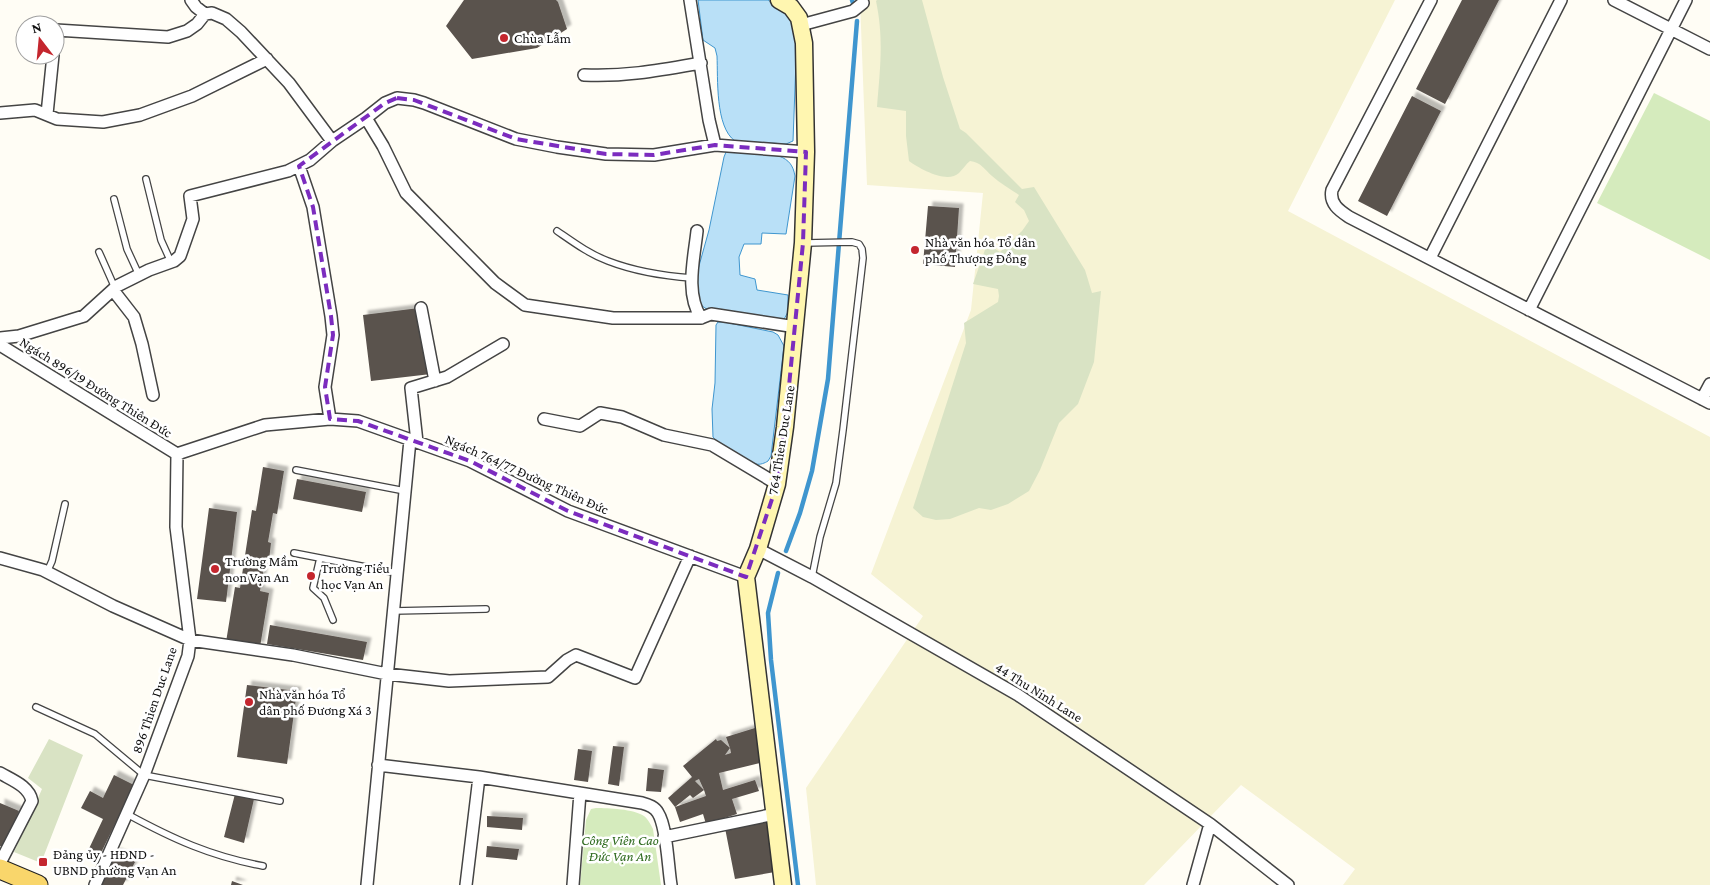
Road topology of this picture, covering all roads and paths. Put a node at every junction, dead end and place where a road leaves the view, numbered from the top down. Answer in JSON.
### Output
{"nodes":[{"id":1,"x":191,"y":0,"type":"edge"},
{"id":2,"x":690,"y":0,"type":"edge"},
{"id":3,"x":779,"y":0,"type":"edge"},
{"id":4,"x":1431,"y":0,"type":"edge"},
{"id":5,"x":1561,"y":0,"type":"edge"},
{"id":6,"x":1614,"y":0,"type":"edge"},
{"id":7,"x":1686,"y":0,"type":"edge"},
{"id":8,"x":863,"y":3,"type":"dead end"},
{"id":9,"x":205,"y":14,"type":"junction"},
{"id":10,"x":801,"y":25,"type":"junction"},
{"id":11,"x":1671,"y":29,"type":"junction"},
{"id":12,"x":65,"y":31,"type":"edge"},
{"id":13,"x":1710,"y":49,"type":"edge"},
{"id":14,"x":267,"y":59,"type":"junction"},
{"id":15,"x":701,"y":63,"type":"junction"},
{"id":16,"x":52,"y":65,"type":"edge"},
{"id":17,"x":584,"y":75,"type":"dead end"},
{"id":18,"x":0,"y":113,"type":"edge"},
{"id":19,"x":47,"y":114,"type":"junction"},
{"id":20,"x":366,"y":118,"type":"junction"},
{"id":21,"x":332,"y":141,"type":"junction"},
{"id":22,"x":715,"y":144,"type":"junction"},
{"id":23,"x":806,"y":152,"type":"junction"},
{"id":24,"x":299,"y":166,"type":"junction"},
{"id":25,"x":146,"y":179,"type":"dead end"},
{"id":26,"x":114,"y":199,"type":"dead end"},
{"id":27,"x":557,"y":231,"type":"dead end"},
{"id":28,"x":697,"y":231,"type":"dead end"},
{"id":29,"x":803,"y":243,"type":"junction"},
{"id":30,"x":99,"y":252,"type":"dead end"},
{"id":31,"x":1430,"y":258,"type":"junction"},
{"id":32,"x":171,"y":262,"type":"junction"},
{"id":33,"x":139,"y":276,"type":"junction"},
{"id":34,"x":692,"y":278,"type":"junction"},
{"id":35,"x":114,"y":289,"type":"junction"},
{"id":36,"x":421,"y":308,"type":"dead end"},
{"id":37,"x":1529,"y":310,"type":"junction"},
{"id":38,"x":701,"y":318,"type":"junction"},
{"id":39,"x":796,"y":327,"type":"junction"},
{"id":40,"x":0,"y":338,"type":"edge"},
{"id":41,"x":502,"y":344,"type":"dead end"},
{"id":42,"x":0,"y":346,"type":"edge"},
{"id":43,"x":435,"y":381,"type":"junction"},
{"id":44,"x":1710,"y":384,"type":"edge"},
{"id":45,"x":153,"y":395,"type":"dead end"},
{"id":46,"x":1706,"y":401,"type":"edge"},
{"id":47,"x":330,"y":419,"type":"junction"},
{"id":48,"x":544,"y":419,"type":"dead end"},
{"id":49,"x":413,"y":441,"type":"junction"},
{"id":50,"x":177,"y":454,"type":"junction"},
{"id":51,"x":296,"y":470,"type":"dead end"},
{"id":52,"x":777,"y":484,"type":"junction"},
{"id":53,"x":405,"y":490,"type":"junction"},
{"id":54,"x":65,"y":504,"type":"dead end"},
{"id":55,"x":758,"y":549,"type":"junction"},
{"id":56,"x":294,"y":553,"type":"dead end"},
{"id":57,"x":690,"y":556,"type":"junction"},
{"id":58,"x":0,"y":558,"type":"edge"},
{"id":59,"x":320,"y":558,"type":"junction"},
{"id":60,"x":48,"y":572,"type":"junction"},
{"id":61,"x":397,"y":573,"type":"junction"},
{"id":62,"x":746,"y":577,"type":"junction"},
{"id":63,"x":812,"y":577,"type":"junction"},
{"id":64,"x":486,"y":609,"type":"dead end"},
{"id":65,"x":393,"y":611,"type":"junction"},
{"id":66,"x":333,"y":620,"type":"dead end"},
{"id":67,"x":190,"y":640,"type":"junction"},
{"id":68,"x":387,"y":674,"type":"junction"},
{"id":69,"x":36,"y":706,"type":"dead end"},
{"id":70,"x":378,"y":765,"type":"junction"},
{"id":71,"x":0,"y":773,"type":"edge"},
{"id":72,"x":144,"y":775,"type":"junction"},
{"id":73,"x":479,"y":777,"type":"junction"},
{"id":74,"x":580,"y":793,"type":"junction"},
{"id":75,"x":280,"y":801,"type":"dead end"},
{"id":76,"x":127,"y":814,"type":"junction"},
{"id":77,"x":775,"y":814,"type":"junction"},
{"id":78,"x":1210,"y":824,"type":"junction"},
{"id":79,"x":664,"y":837,"type":"junction"},
{"id":80,"x":0,"y":863,"type":"edge"},
{"id":81,"x":262,"y":866,"type":"dead end"},
{"id":82,"x":0,"y":869,"type":"edge"},
{"id":83,"x":38,"y":885,"type":"edge"},
{"id":84,"x":94,"y":885,"type":"edge"},
{"id":85,"x":367,"y":885,"type":"edge"},
{"id":86,"x":466,"y":885,"type":"edge"},
{"id":87,"x":573,"y":885,"type":"edge"},
{"id":88,"x":671,"y":885,"type":"edge"},
{"id":89,"x":784,"y":885,"type":"edge"},
{"id":90,"x":1194,"y":885,"type":"edge"},
{"id":91,"x":1288,"y":885,"type":"edge"}],
"edges":[{"from":1,"to":9,"type":"street"},
{"from":2,"to":15,"type":"street"},
{"from":3,"to":10,"type":"street","name":"764 Thien Duc Lane"},
{"from":4,"to":31,"type":"street"},
{"from":5,"to":31,"type":"street"},
{"from":6,"to":11,"type":"street"},
{"from":7,"to":11,"type":"street"},
{"from":8,"to":10,"type":"street"},
{"from":9,"to":12,"type":"street"},
{"from":9,"to":14,"type":"street"},
{"from":10,"to":23,"type":"street","name":"764 Thien Duc Lane"},
{"from":11,"to":13,"type":"street"},
{"from":11,"to":37,"type":"street"},
{"from":14,"to":19,"type":"street"},
{"from":14,"to":21,"type":"street"},
{"from":15,"to":17,"type":"street"},
{"from":15,"to":22,"type":"street"},
{"from":16,"to":19,"type":"street"},
{"from":18,"to":19,"type":"street"},
{"from":20,"to":21,"type":"street"},
{"from":20,"to":22,"type":"street"},
{"from":20,"to":38,"type":"street"},
{"from":21,"to":24,"type":"street"},
{"from":22,"to":23,"type":"street"},
{"from":23,"to":29,"type":"street","name":"764 Thien Duc Lane"},
{"from":24,"to":32,"type":"street"},
{"from":24,"to":47,"type":"street"},
{"from":25,"to":32,"type":"lane"},
{"from":26,"to":33,"type":"lane"},
{"from":27,"to":34,"type":"lane"},
{"from":28,"to":34,"type":"street"},
{"from":29,"to":39,"type":"street","name":"764 Thien Duc Lane"},
{"from":29,"to":63,"type":"lane"},
{"from":30,"to":35,"type":"lane"},
{"from":31,"to":37,"type":"street"},
{"from":32,"to":33,"type":"street"},
{"from":33,"to":35,"type":"street"},
{"from":34,"to":38,"type":"street"},
{"from":35,"to":40,"type":"street"},
{"from":35,"to":45,"type":"street"},
{"from":36,"to":43,"type":"street"},
{"from":37,"to":46,"type":"street"},
{"from":38,"to":39,"type":"street"},
{"from":39,"to":52,"type":"street","name":"764 Thien Duc Lane"},
{"from":41,"to":43,"type":"street"},
{"from":42,"to":50,"type":"street","name":"Ngách 896/19 Đường Thiên Đức"},
{"from":43,"to":49,"type":"street"},
{"from":44,"to":46,"type":"street"},
{"from":47,"to":49,"type":"street","name":"Ngách 764/77 Đường Thiên Đức"},
{"from":47,"to":50,"type":"street","name":"Ngách 764/77 Đường Thiên Đức"},
{"from":48,"to":52,"type":"street"},
{"from":49,"to":53,"type":"street"},
{"from":49,"to":57,"type":"street","name":"Ngách 764/77 Đường Thiên Đức"},
{"from":50,"to":67,"type":"street","name":"896 Thien Duc Lane"},
{"from":51,"to":53,"type":"lane"},
{"from":52,"to":55,"type":"street","name":"764 Thien Duc Lane"},
{"from":53,"to":61,"type":"street"},
{"from":54,"to":60,"type":"lane"},
{"from":55,"to":62,"type":"street","name":"764 Thien Duc Lane"},
{"from":55,"to":63,"type":"street","name":"44 Thu Ninh Lane"},
{"from":56,"to":59,"type":"lane"},
{"from":57,"to":62,"type":"street","name":"Ngách 764/77 Đường Thiên Đức"},
{"from":57,"to":68,"type":"street"},
{"from":58,"to":60,"type":"street"},
{"from":59,"to":61,"type":"lane"},
{"from":59,"to":66,"type":"lane"},
{"from":60,"to":67,"type":"street"},
{"from":61,"to":65,"type":"street"},
{"from":62,"to":77,"type":"street"},
{"from":63,"to":78,"type":"street","name":"44 Thu Ninh Lane"},
{"from":64,"to":65,"type":"lane"},
{"from":65,"to":68,"type":"street"},
{"from":67,"to":68,"type":"street"},
{"from":67,"to":72,"type":"street","name":"896 Thien Duc Lane"},
{"from":68,"to":70,"type":"street"},
{"from":69,"to":72,"type":"lane"},
{"from":70,"to":73,"type":"street"},
{"from":70,"to":85,"type":"street"},
{"from":71,"to":80,"type":"street"},
{"from":72,"to":75,"type":"lane"},
{"from":72,"to":76,"type":"street","name":"896 Thien Duc Lane"},
{"from":73,"to":74,"type":"street"},
{"from":73,"to":86,"type":"street"},
{"from":74,"to":79,"type":"street"},
{"from":74,"to":87,"type":"street"},
{"from":76,"to":81,"type":"lane"},
{"from":76,"to":84,"type":"street","name":"896 Thien Duc Lane"},
{"from":77,"to":79,"type":"street"},
{"from":77,"to":89,"type":"street"},
{"from":78,"to":90,"type":"street"},
{"from":78,"to":91,"type":"street","name":"44 Thu Ninh Lane"},
{"from":79,"to":88,"type":"street"},
{"from":82,"to":83,"type":"main road"}]}
